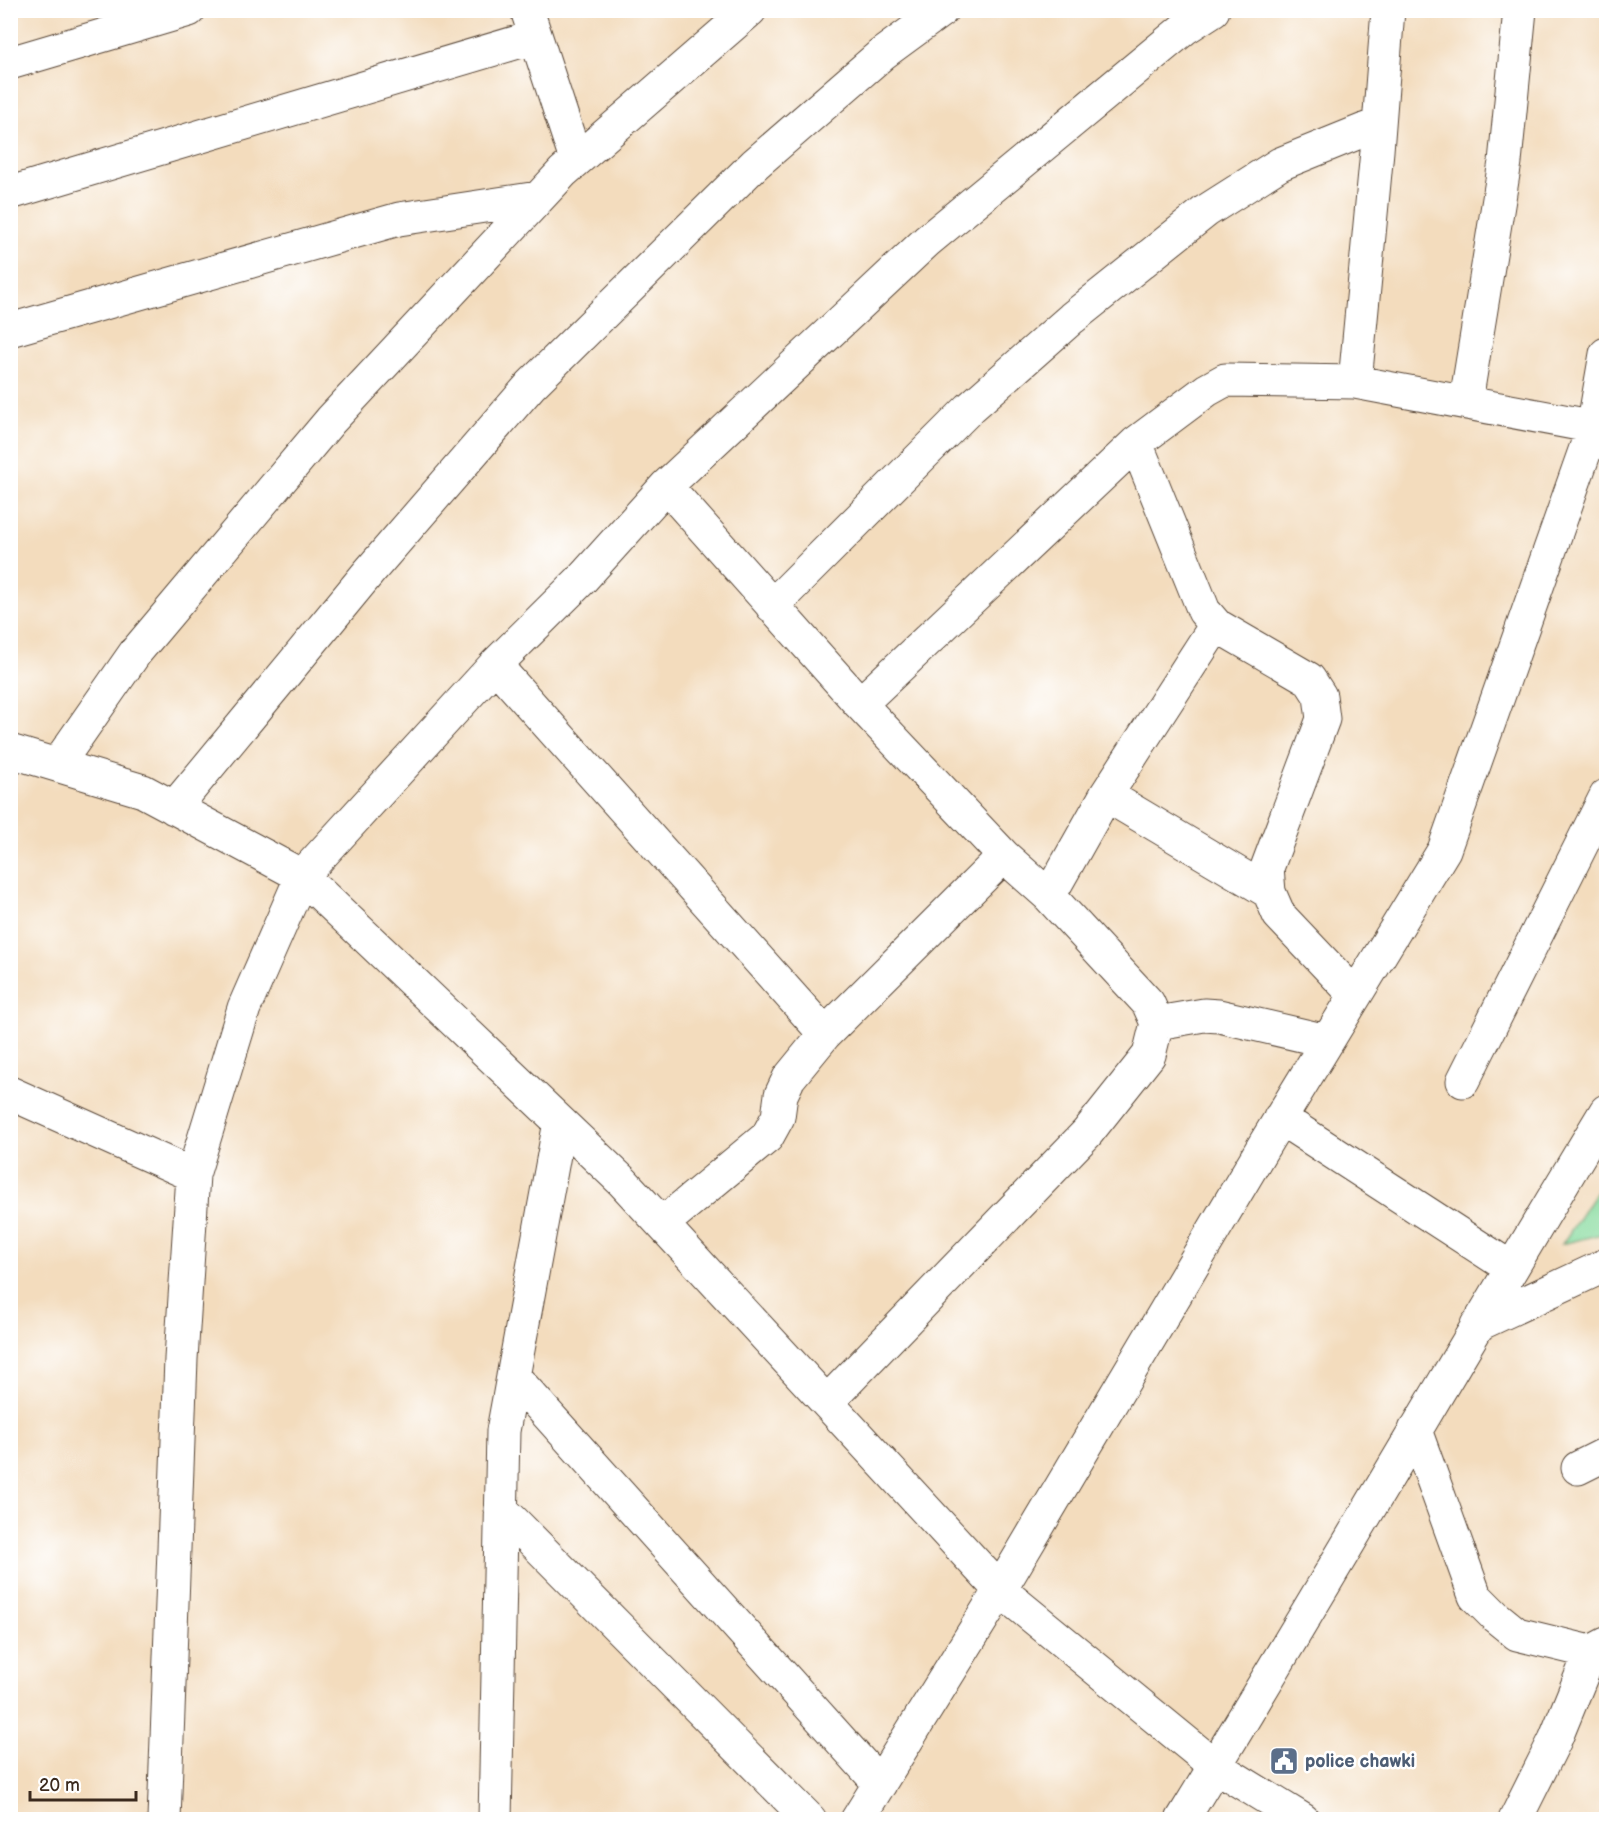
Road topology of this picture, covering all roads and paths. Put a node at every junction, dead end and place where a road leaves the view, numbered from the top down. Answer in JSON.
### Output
{"nodes":[{"id":1,"x":189,"y":10,"type":"edge"},
{"id":2,"x":750,"y":10,"type":"edge"},
{"id":3,"x":942,"y":10,"type":"edge"},
{"id":4,"x":1213,"y":10,"type":"edge"},
{"id":5,"x":1388,"y":10,"type":"edge"},
{"id":6,"x":1520,"y":10,"type":"edge"},
{"id":7,"x":531,"y":24,"type":"edge"},
{"id":8,"x":10,"y":63,"type":"edge"},
{"id":9,"x":1379,"y":124,"type":"junction"},
{"id":10,"x":576,"y":160,"type":"junction"},
{"id":11,"x":10,"y":193,"type":"edge"},
{"id":12,"x":538,"y":198,"type":"junction"},
{"id":13,"x":10,"y":330,"type":"edge"},
{"id":14,"x":1606,"y":354,"type":"edge"},
{"id":15,"x":1354,"y":382,"type":"junction"},
{"id":16,"x":1466,"y":401,"type":"junction"},
{"id":17,"x":1600,"y":428,"type":"edge"},
{"id":18,"x":1136,"y":443,"type":"junction"},
{"id":19,"x":666,"y":486,"type":"junction"},
{"id":20,"x":772,"y":606,"type":"junction"},
{"id":21,"x":1216,"y":625,"type":"junction"},
{"id":22,"x":495,"y":665,"type":"junction"},
{"id":23,"x":860,"y":704,"type":"junction"},
{"id":24,"x":10,"y":751,"type":"edge"},
{"id":25,"x":57,"y":765,"type":"junction"},
{"id":26,"x":1106,"y":795,"type":"junction"},
{"id":27,"x":1606,"y":796,"type":"edge"},
{"id":28,"x":174,"y":808,"type":"junction"},
{"id":29,"x":1004,"y":856,"type":"junction"},
{"id":30,"x":302,"y":876,"type":"junction"},
{"id":31,"x":1269,"y":892,"type":"junction"},
{"id":32,"x":1049,"y":896,"type":"junction"},
{"id":33,"x":1355,"y":995,"type":"junction"},
{"id":34,"x":1157,"y":1023,"type":"junction"},
{"id":35,"x":825,"y":1035,"type":"junction"},
{"id":36,"x":1327,"y":1041,"type":"junction"},
{"id":37,"x":1463,"y":1081,"type":"dead end"},
{"id":38,"x":10,"y":1093,"type":"edge"},
{"id":39,"x":1606,"y":1111,"type":"edge"},
{"id":40,"x":1280,"y":1118,"type":"junction"},
{"id":41,"x":560,"y":1122,"type":"junction"},
{"id":42,"x":193,"y":1175,"type":"junction"},
{"id":43,"x":662,"y":1224,"type":"junction"},
{"id":44,"x":1606,"y":1265,"type":"edge"},
{"id":45,"x":1511,"y":1268,"type":"junction"},
{"id":46,"x":1477,"y":1324,"type":"junction"},
{"id":47,"x":513,"y":1376,"type":"junction"},
{"id":48,"x":826,"y":1402,"type":"junction"},
{"id":49,"x":1415,"y":1430,"type":"junction"},
{"id":50,"x":501,"y":1509,"type":"junction"},
{"id":51,"x":1000,"y":1590,"type":"junction"},
{"id":52,"x":1601,"y":1652,"type":"edge"},
{"id":53,"x":1215,"y":1766,"type":"junction"},
{"id":54,"x":880,"y":1784,"type":"junction"},
{"id":55,"x":164,"y":1820,"type":"edge"},
{"id":56,"x":495,"y":1820,"type":"edge"},
{"id":57,"x":810,"y":1820,"type":"edge"},
{"id":58,"x":857,"y":1820,"type":"edge"},
{"id":59,"x":1182,"y":1820,"type":"edge"},
{"id":60,"x":1304,"y":1820,"type":"edge"},
{"id":61,"x":1515,"y":1820,"type":"edge"}],
"edges":[{"from":1,"to":8,"type":"street"},
{"from":2,"to":10,"type":"street"},
{"from":3,"to":28,"type":"street"},
{"from":4,"to":19,"type":"street"},
{"from":5,"to":9,"type":"street"},
{"from":6,"to":16,"type":"street"},
{"from":7,"to":10,"type":"street"},
{"from":7,"to":11,"type":"street"},
{"from":9,"to":15,"type":"street"},
{"from":9,"to":20,"type":"street"},
{"from":10,"to":12,"type":"street"},
{"from":12,"to":13,"type":"street"},
{"from":12,"to":25,"type":"street"},
{"from":14,"to":17,"type":"street"},
{"from":15,"to":16,"type":"street"},
{"from":15,"to":18,"type":"street"},
{"from":16,"to":17,"type":"street"},
{"from":17,"to":33,"type":"street"},
{"from":18,"to":21,"type":"street"},
{"from":18,"to":23,"type":"street"},
{"from":19,"to":20,"type":"street"},
{"from":19,"to":22,"type":"street"},
{"from":20,"to":23,"type":"street"},
{"from":21,"to":26,"type":"street"},
{"from":21,"to":31,"type":"street"},
{"from":22,"to":30,"type":"street"},
{"from":22,"to":35,"type":"street"},
{"from":23,"to":29,"type":"street"},
{"from":24,"to":25,"type":"street"},
{"from":25,"to":28,"type":"street"},
{"from":26,"to":31,"type":"street"},
{"from":26,"to":32,"type":"street"},
{"from":27,"to":37,"type":"street"},
{"from":28,"to":30,"type":"street"},
{"from":29,"to":32,"type":"street"},
{"from":29,"to":35,"type":"street"},
{"from":30,"to":41,"type":"street"},
{"from":30,"to":42,"type":"street"},
{"from":31,"to":33,"type":"street"},
{"from":32,"to":34,"type":"street"},
{"from":33,"to":36,"type":"street"},
{"from":34,"to":36,"type":"street"},
{"from":34,"to":48,"type":"street"},
{"from":35,"to":43,"type":"street"},
{"from":36,"to":40,"type":"street"},
{"from":38,"to":42,"type":"street"},
{"from":39,"to":45,"type":"street"},
{"from":40,"to":45,"type":"street"},
{"from":40,"to":51,"type":"street"},
{"from":41,"to":43,"type":"street"},
{"from":41,"to":47,"type":"street"},
{"from":42,"to":55,"type":"street"},
{"from":43,"to":48,"type":"street"},
{"from":44,"to":46,"type":"street"},
{"from":45,"to":46,"type":"street"},
{"from":46,"to":49,"type":"street"},
{"from":47,"to":50,"type":"street"},
{"from":47,"to":54,"type":"street"},
{"from":48,"to":51,"type":"street"},
{"from":49,"to":52,"type":"street"},
{"from":49,"to":53,"type":"street"},
{"from":50,"to":56,"type":"street"},
{"from":50,"to":57,"type":"street"},
{"from":51,"to":53,"type":"street"},
{"from":51,"to":54,"type":"street"},
{"from":52,"to":61,"type":"street"},
{"from":53,"to":59,"type":"street"},
{"from":53,"to":60,"type":"street"},
{"from":54,"to":58,"type":"street"}]}
